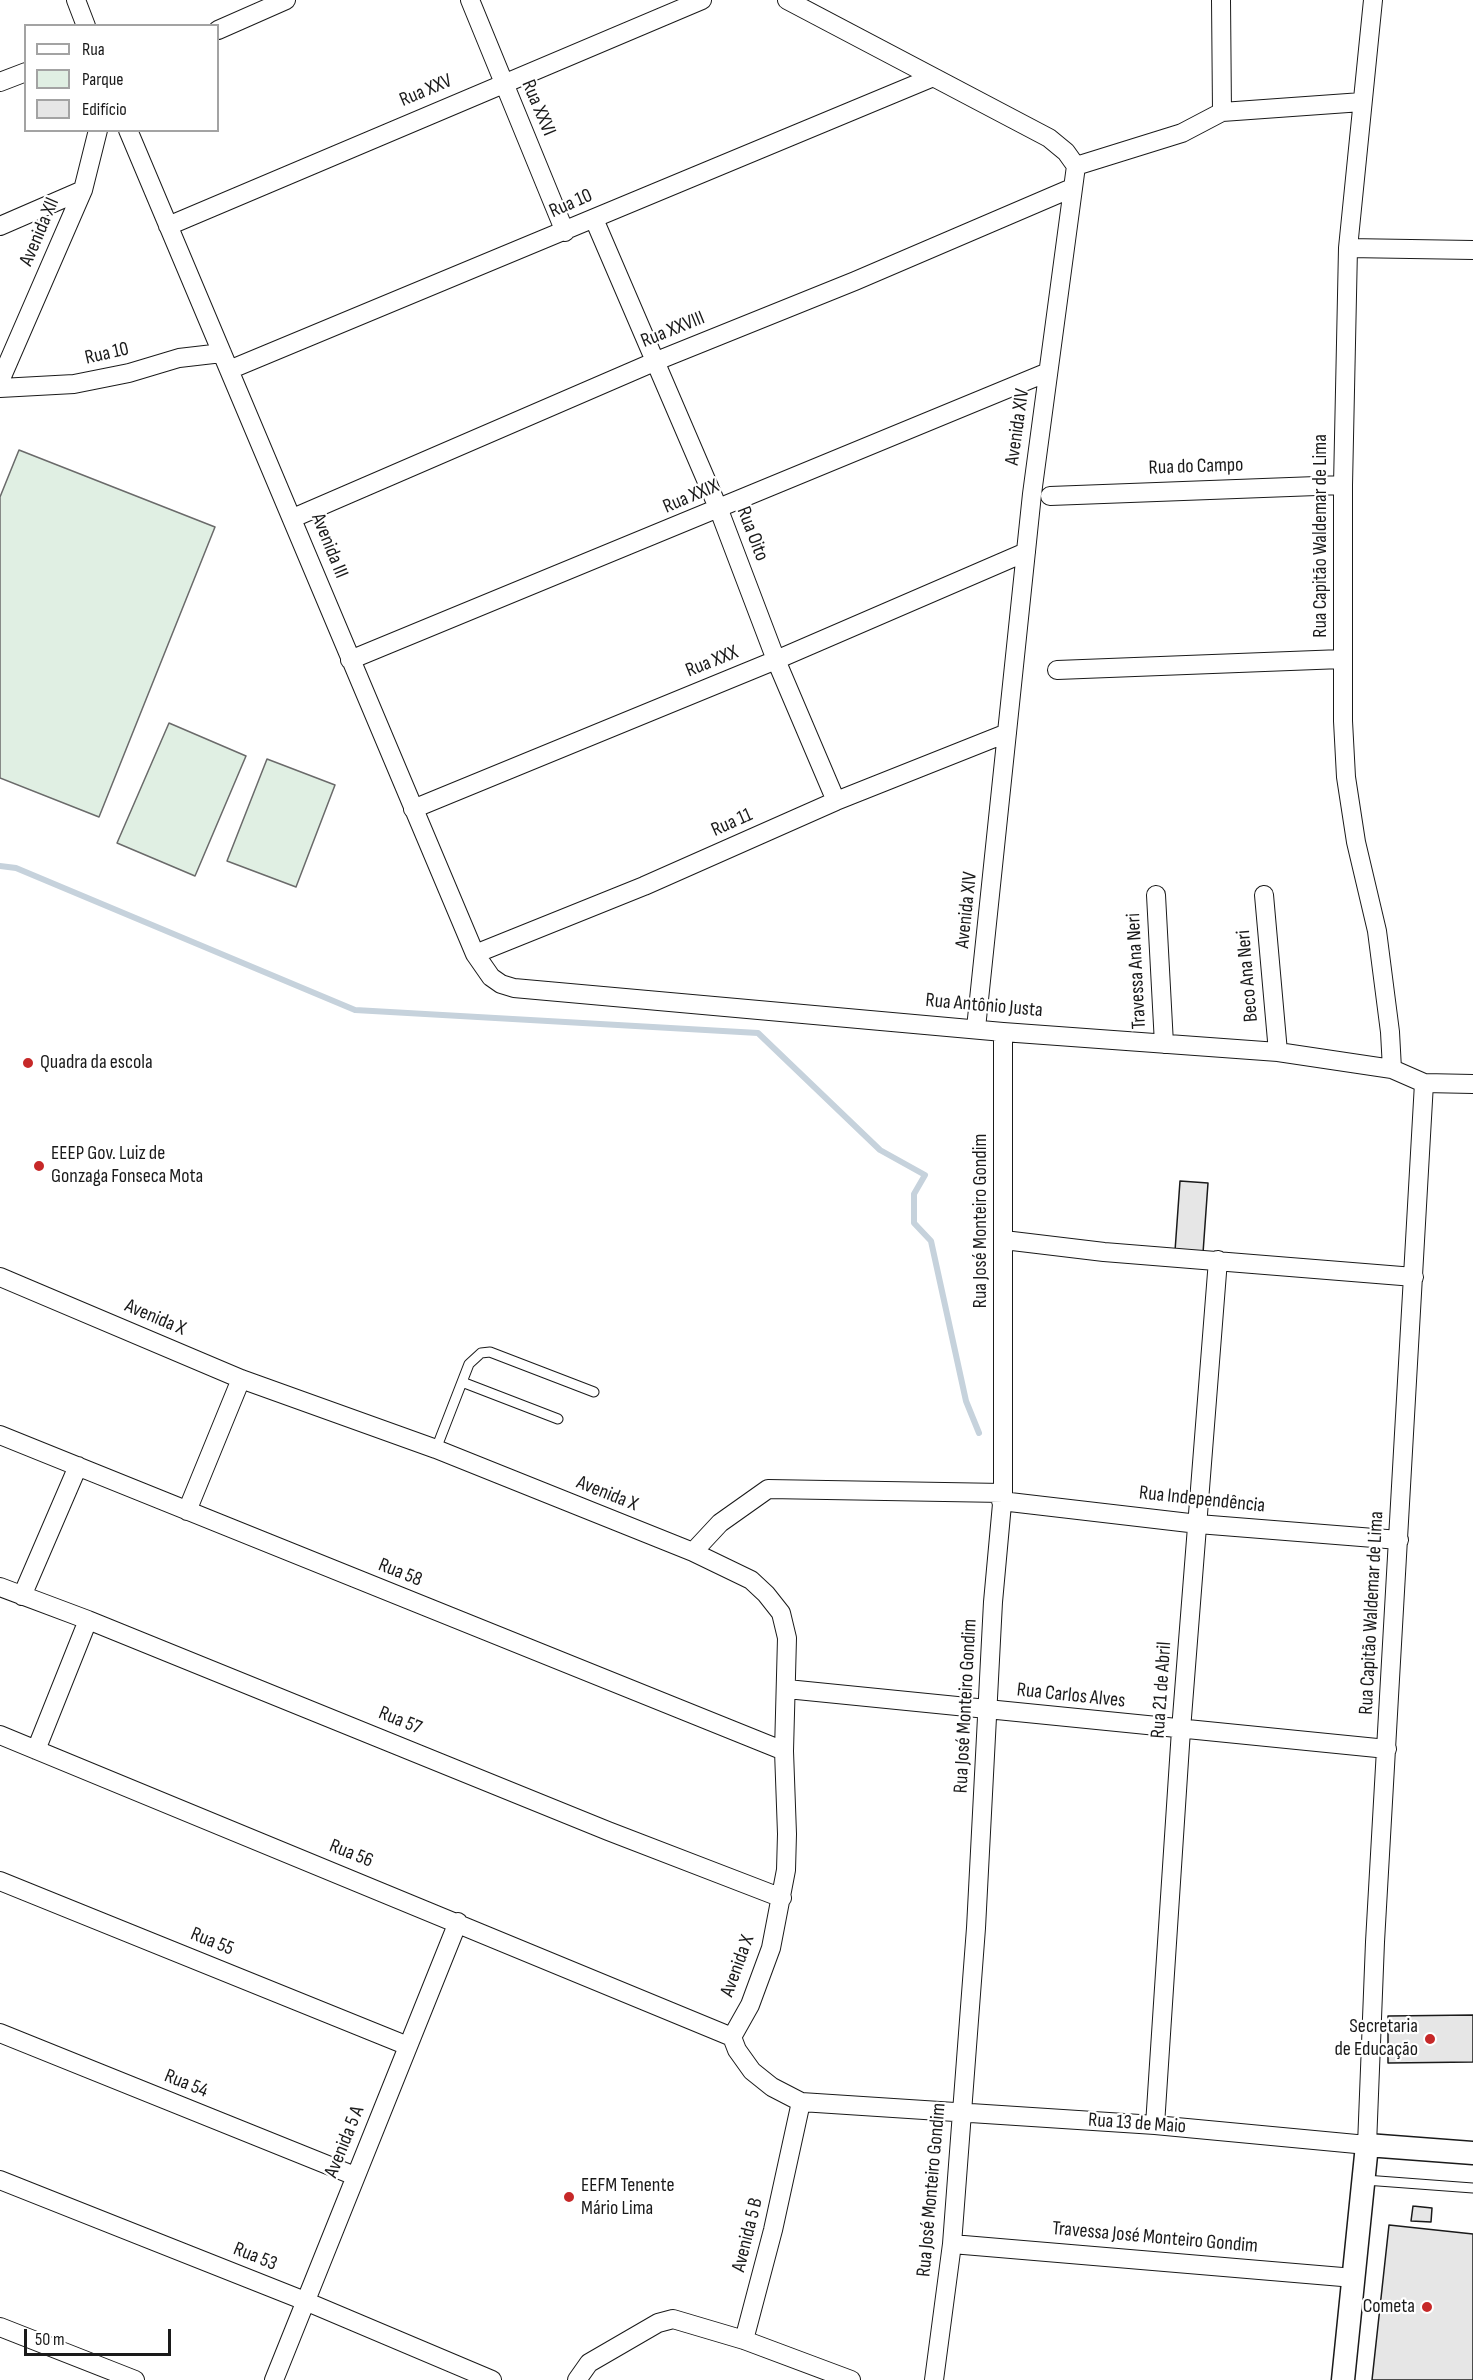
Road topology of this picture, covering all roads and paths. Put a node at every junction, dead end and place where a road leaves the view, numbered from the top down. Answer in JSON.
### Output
{"nodes":[{"id":1,"x":76,"y":0,"type":"edge"},
{"id":2,"x":286,"y":0,"type":"edge"},
{"id":3,"x":470,"y":0,"type":"edge"},
{"id":4,"x":702,"y":0,"type":"edge"},
{"id":5,"x":787,"y":0,"type":"edge"},
{"id":6,"x":1221,"y":0,"type":"edge"},
{"id":7,"x":1373,"y":0,"type":"edge"},
{"id":8,"x":85,"y":24,"type":"edge"},
{"id":9,"x":219,"y":30,"type":"edge"},
{"id":10,"x":24,"y":73,"type":"edge"},
{"id":11,"x":931,"y":78,"type":"junction"},
{"id":12,"x":0,"y":82,"type":"edge"},
{"id":13,"x":503,"y":83,"type":"junction"},
{"id":14,"x":1362,"y":102,"type":"junction"},
{"id":15,"x":1222,"y":112,"type":"junction"},
{"id":16,"x":98,"y":132,"type":"edge"},
{"id":17,"x":129,"y":132,"type":"edge"},
{"id":18,"x":1076,"y":165,"type":"junction"},
{"id":19,"x":1072,"y":188,"type":"junction"},
{"id":20,"x":83,"y":190,"type":"junction"},
{"id":21,"x":594,"y":219,"type":"junction"},
{"id":22,"x":0,"y":226,"type":"edge"},
{"id":23,"x":168,"y":226,"type":"junction"},
{"id":24,"x":565,"y":232,"type":"junction"},
{"id":25,"x":1348,"y":248,"type":"junction"},
{"id":26,"x":1473,"y":250,"type":"edge"},
{"id":27,"x":226,"y":362,"type":"junction"},
{"id":28,"x":654,"y":362,"type":"junction"},
{"id":29,"x":1048,"y":372,"type":"junction"},
{"id":30,"x":0,"y":381,"type":"edge"},
{"id":31,"x":0,"y":388,"type":"edge"},
{"id":32,"x":1343,"y":485,"type":"junction"},
{"id":33,"x":1050,"y":496,"type":"dead end"},
{"id":34,"x":718,"y":510,"type":"junction"},
{"id":35,"x":293,"y":518,"type":"junction"},
{"id":36,"x":1026,"y":552,"type":"junction"},
{"id":37,"x":1342,"y":659,"type":"junction"},
{"id":38,"x":350,"y":660,"type":"junction"},
{"id":39,"x":776,"y":660,"type":"junction"},
{"id":40,"x":1057,"y":670,"type":"dead end"},
{"id":41,"x":1007,"y":733,"type":"junction"},
{"id":42,"x":836,"y":801,"type":"junction"},
{"id":43,"x":413,"y":809,"type":"junction"},
{"id":44,"x":1264,"y":895,"type":"dead end"},
{"id":45,"x":1156,"y":896,"type":"dead end"},
{"id":46,"x":475,"y":954,"type":"junction"},
{"id":47,"x":491,"y":977,"type":"joint"},
{"id":48,"x":976,"y":1028,"type":"junction"},
{"id":49,"x":1003,"y":1032,"type":"junction"},
{"id":50,"x":1164,"y":1044,"type":"junction"},
{"id":51,"x":1278,"y":1052,"type":"junction"},
{"id":52,"x":1392,"y":1069,"type":"junction"},
{"id":53,"x":1424,"y":1083,"type":"junction"},
{"id":54,"x":1473,"y":1084,"type":"edge"},
{"id":55,"x":1004,"y":1240,"type":"junction"},
{"id":56,"x":1218,"y":1260,"type":"junction"},
{"id":57,"x":0,"y":1277,"type":"edge"},
{"id":58,"x":1414,"y":1277,"type":"junction"},
{"id":59,"x":241,"y":1379,"type":"junction"},
{"id":60,"x":462,"y":1382,"type":"junction"},
{"id":61,"x":594,"y":1392,"type":"dead end"},
{"id":62,"x":558,"y":1419,"type":"dead end"},
{"id":63,"x":0,"y":1435,"type":"edge"},
{"id":64,"x":436,"y":1449,"type":"junction"},
{"id":65,"x":78,"y":1466,"type":"junction"},
{"id":66,"x":1002,"y":1497,"type":"junction"},
{"id":67,"x":187,"y":1511,"type":"junction"},
{"id":68,"x":1198,"y":1524,"type":"junction"},
{"id":69,"x":1399,"y":1540,"type":"junction"},
{"id":70,"x":693,"y":1552,"type":"junction"},
{"id":71,"x":0,"y":1587,"type":"edge"},
{"id":72,"x":22,"y":1596,"type":"junction"},
{"id":73,"x":88,"y":1620,"type":"junction"},
{"id":74,"x":787,"y":1689,"type":"junction"},
{"id":75,"x":988,"y":1710,"type":"junction"},
{"id":76,"x":1181,"y":1730,"type":"junction"},
{"id":77,"x":0,"y":1735,"type":"edge"},
{"id":78,"x":1387,"y":1749,"type":"junction"},
{"id":79,"x":36,"y":1750,"type":"junction"},
{"id":80,"x":783,"y":1751,"type":"junction"},
{"id":81,"x":0,"y":1881,"type":"edge"},
{"id":82,"x":782,"y":1898,"type":"junction"},
{"id":83,"x":458,"y":1922,"type":"junction"},
{"id":84,"x":0,"y":2032,"type":"edge"},
{"id":85,"x":732,"y":2037,"type":"junction"},
{"id":86,"x":408,"y":2046,"type":"junction"},
{"id":87,"x":801,"y":2102,"type":"junction"},
{"id":88,"x":961,"y":2112,"type":"junction"},
{"id":89,"x":1155,"y":2125,"type":"junction"},
{"id":90,"x":1367,"y":2145,"type":"junction"},
{"id":91,"x":1473,"y":2153,"type":"edge"},
{"id":92,"x":355,"y":2176,"type":"junction"},
{"id":93,"x":0,"y":2180,"type":"edge"},
{"id":94,"x":1364,"y":2180,"type":"junction"},
{"id":95,"x":1473,"y":2187,"type":"edge"},
{"id":96,"x":952,"y":2244,"type":"junction"},
{"id":97,"x":1354,"y":2278,"type":"junction"},
{"id":98,"x":305,"y":2301,"type":"junction"},
{"id":99,"x":0,"y":2327,"type":"edge"},
{"id":100,"x":744,"y":2340,"type":"junction"},
{"id":101,"x":135,"y":2380,"type":"edge"},
{"id":102,"x":274,"y":2380,"type":"edge"},
{"id":103,"x":492,"y":2380,"type":"edge"},
{"id":104,"x":577,"y":2380,"type":"edge"},
{"id":105,"x":851,"y":2380,"type":"edge"},
{"id":106,"x":934,"y":2380,"type":"edge"},
{"id":107,"x":1343,"y":2380,"type":"edge"}],
"edges":[{"from":1,"to":8,"type":"street"},
{"from":2,"to":9,"type":"street"},
{"from":3,"to":13,"type":"street","name":"Rua XXVI"},
{"from":4,"to":13,"type":"street","name":"Rua XXV"},
{"from":5,"to":11,"type":"street"},
{"from":6,"to":15,"type":"street"},
{"from":7,"to":14,"type":"street","name":"Rua Capitão Waldemar de Lima"},
{"from":10,"to":12,"type":"street"},
{"from":11,"to":18,"type":"street"},
{"from":11,"to":21,"type":"street","name":"Rua 10"},
{"from":13,"to":23,"type":"street","name":"Rua XXV"},
{"from":13,"to":24,"type":"street","name":"Rua XXVI"},
{"from":14,"to":15,"type":"street"},
{"from":14,"to":25,"type":"street","name":"Rua Capitão Waldemar de Lima"},
{"from":15,"to":18,"type":"street"},
{"from":16,"to":20,"type":"street","name":"Avenida XII"},
{"from":17,"to":23,"type":"street","name":"Avenida III"},
{"from":18,"to":19,"type":"street","name":"Avenida XIV"},
{"from":19,"to":28,"type":"street","name":"Rua XXVIII"},
{"from":19,"to":29,"type":"street","name":"Avenida XIV"},
{"from":20,"to":22,"type":"street"},
{"from":20,"to":30,"type":"street","name":"Avenida XII"},
{"from":21,"to":24,"type":"street","name":"Rua 10"},
{"from":21,"to":28,"type":"street","name":"Rua Oito"},
{"from":23,"to":27,"type":"street","name":"Avenida III"},
{"from":24,"to":27,"type":"street","name":"Rua 10"},
{"from":25,"to":26,"type":"street"},
{"from":25,"to":32,"type":"street","name":"Rua Capitão Waldemar de Lima"},
{"from":27,"to":31,"type":"street","name":"Rua 10"},
{"from":27,"to":35,"type":"street","name":"Avenida III"},
{"from":28,"to":34,"type":"street","name":"Rua Oito"},
{"from":28,"to":35,"type":"street","name":"Rua XXVIII"},
{"from":29,"to":34,"type":"street","name":"Rua XXIX"},
{"from":29,"to":36,"type":"street","name":"Avenida XIV"},
{"from":32,"to":33,"type":"street","name":"Rua do Campo"},
{"from":32,"to":37,"type":"street","name":"Rua Capitão Waldemar de Lima"},
{"from":34,"to":38,"type":"street","name":"Rua XXIX"},
{"from":34,"to":39,"type":"street","name":"Rua Oito"},
{"from":35,"to":38,"type":"street","name":"Avenida III"},
{"from":36,"to":39,"type":"street","name":"Rua XXX"},
{"from":36,"to":41,"type":"street","name":"Avenida XIV"},
{"from":37,"to":40,"type":"street"},
{"from":37,"to":52,"type":"street","name":"Rua Capitão Waldemar de Lima"},
{"from":38,"to":43,"type":"street","name":"Avenida III"},
{"from":39,"to":42,"type":"street","name":"Rua Oito"},
{"from":39,"to":43,"type":"street","name":"Rua XXX"},
{"from":41,"to":42,"type":"street","name":"Rua 11"},
{"from":41,"to":48,"type":"street","name":"Avenida XIV"},
{"from":42,"to":46,"type":"street","name":"Rua 11"},
{"from":43,"to":46,"type":"street","name":"Avenida III"},
{"from":44,"to":51,"type":"street","name":"Beco Ana Neri"},
{"from":45,"to":50,"type":"street","name":"Travessa Ana Neri"},
{"from":46,"to":47,"type":"street","name":"Avenida III"},
{"from":47,"to":48,"type":"street","name":"Rua Antônio Justa"},
{"from":48,"to":49,"type":"street","name":"Rua Antônio Justa"},
{"from":49,"to":50,"type":"street","name":"Rua Antônio Justa"},
{"from":49,"to":55,"type":"street","name":"Rua José Monteiro Gondim"},
{"from":50,"to":51,"type":"street","name":"Rua Antônio Justa"},
{"from":51,"to":52,"type":"street","name":"Rua Antônio Justa"},
{"from":52,"to":53,"type":"street","name":"Rua Antônio Justa"},
{"from":53,"to":54,"type":"street","name":"Rua Antônio Justa"},
{"from":53,"to":58,"type":"street","name":"Rua Capitão Waldemar de Lima"},
{"from":55,"to":56,"type":"street"},
{"from":55,"to":66,"type":"street","name":"Rua José Monteiro Gondim"},
{"from":56,"to":58,"type":"street"},
{"from":56,"to":68,"type":"street","name":"Rua 21 de Abril"},
{"from":57,"to":59,"type":"street","name":"Avenida X"},
{"from":58,"to":69,"type":"street","name":"Rua Capitão Waldemar de Lima"},
{"from":59,"to":64,"type":"street","name":"Avenida X"},
{"from":59,"to":67,"type":"street"},
{"from":60,"to":61,"type":"lane"},
{"from":60,"to":62,"type":"lane"},
{"from":60,"to":64,"type":"lane"},
{"from":63,"to":65,"type":"street","name":"Rua 58"},
{"from":64,"to":70,"type":"street","name":"Avenida X"},
{"from":65,"to":67,"type":"street","name":"Rua 58"},
{"from":65,"to":72,"type":"street"},
{"from":66,"to":68,"type":"street","name":"Rua Independência"},
{"from":66,"to":70,"type":"street","name":"Rua Independência"},
{"from":66,"to":75,"type":"street","name":"Rua José Monteiro Gondim"},
{"from":67,"to":80,"type":"street","name":"Rua 58"},
{"from":68,"to":69,"type":"street","name":"Rua Independência"},
{"from":68,"to":76,"type":"street","name":"Rua 21 de Abril"},
{"from":69,"to":78,"type":"street","name":"Rua Capitão Waldemar de Lima"},
{"from":70,"to":74,"type":"street","name":"Avenida X"},
{"from":71,"to":72,"type":"street","name":"Rua 57"},
{"from":72,"to":73,"type":"street","name":"Rua 57"},
{"from":73,"to":79,"type":"street"},
{"from":73,"to":82,"type":"street","name":"Rua 57"},
{"from":74,"to":75,"type":"street","name":"Rua Carlos Alves"},
{"from":74,"to":80,"type":"street","name":"Avenida X"},
{"from":75,"to":76,"type":"street","name":"Rua Carlos Alves"},
{"from":75,"to":88,"type":"street","name":"Rua José Monteiro Gondim"},
{"from":76,"to":78,"type":"street","name":"Rua Carlos Alves"},
{"from":76,"to":89,"type":"street","name":"Rua 21 de Abril"},
{"from":77,"to":79,"type":"street","name":"Rua 56"},
{"from":78,"to":90,"type":"street","name":"Rua Capitão Waldemar de Lima"},
{"from":79,"to":83,"type":"street","name":"Rua 56"},
{"from":80,"to":82,"type":"street","name":"Avenida X"},
{"from":81,"to":86,"type":"street","name":"Rua 55"},
{"from":82,"to":85,"type":"street","name":"Avenida X"},
{"from":83,"to":85,"type":"street","name":"Rua 56"},
{"from":83,"to":86,"type":"street","name":"Avenida 5 A"},
{"from":84,"to":92,"type":"street","name":"Rua 54"},
{"from":85,"to":87,"type":"street"},
{"from":86,"to":92,"type":"street","name":"Avenida 5 A"},
{"from":87,"to":88,"type":"street","name":"Rua 13 de Maio"},
{"from":87,"to":100,"type":"street","name":"Avenida 5 B"},
{"from":88,"to":89,"type":"street","name":"Rua 13 de Maio"},
{"from":88,"to":96,"type":"street","name":"Rua José Monteiro Gondim"},
{"from":89,"to":90,"type":"street","name":"Rua 13 de Maio"},
{"from":90,"to":91,"type":"street","name":"Rua 13 de Maio"},
{"from":90,"to":94,"type":"street"},
{"from":92,"to":98,"type":"street","name":"Avenida 5 A"},
{"from":93,"to":98,"type":"street","name":"Rua 53"},
{"from":94,"to":95,"type":"lane"},
{"from":94,"to":97,"type":"street"},
{"from":96,"to":97,"type":"street","name":"Travessa José Monteiro Gondim"},
{"from":96,"to":106,"type":"street","name":"Rua José Monteiro Gondim"},
{"from":97,"to":107,"type":"street"},
{"from":98,"to":102,"type":"street","name":"Avenida 5 A"},
{"from":98,"to":103,"type":"street","name":"Rua 53"},
{"from":99,"to":101,"type":"street"},
{"from":100,"to":104,"type":"street"},
{"from":100,"to":105,"type":"street"}]}
